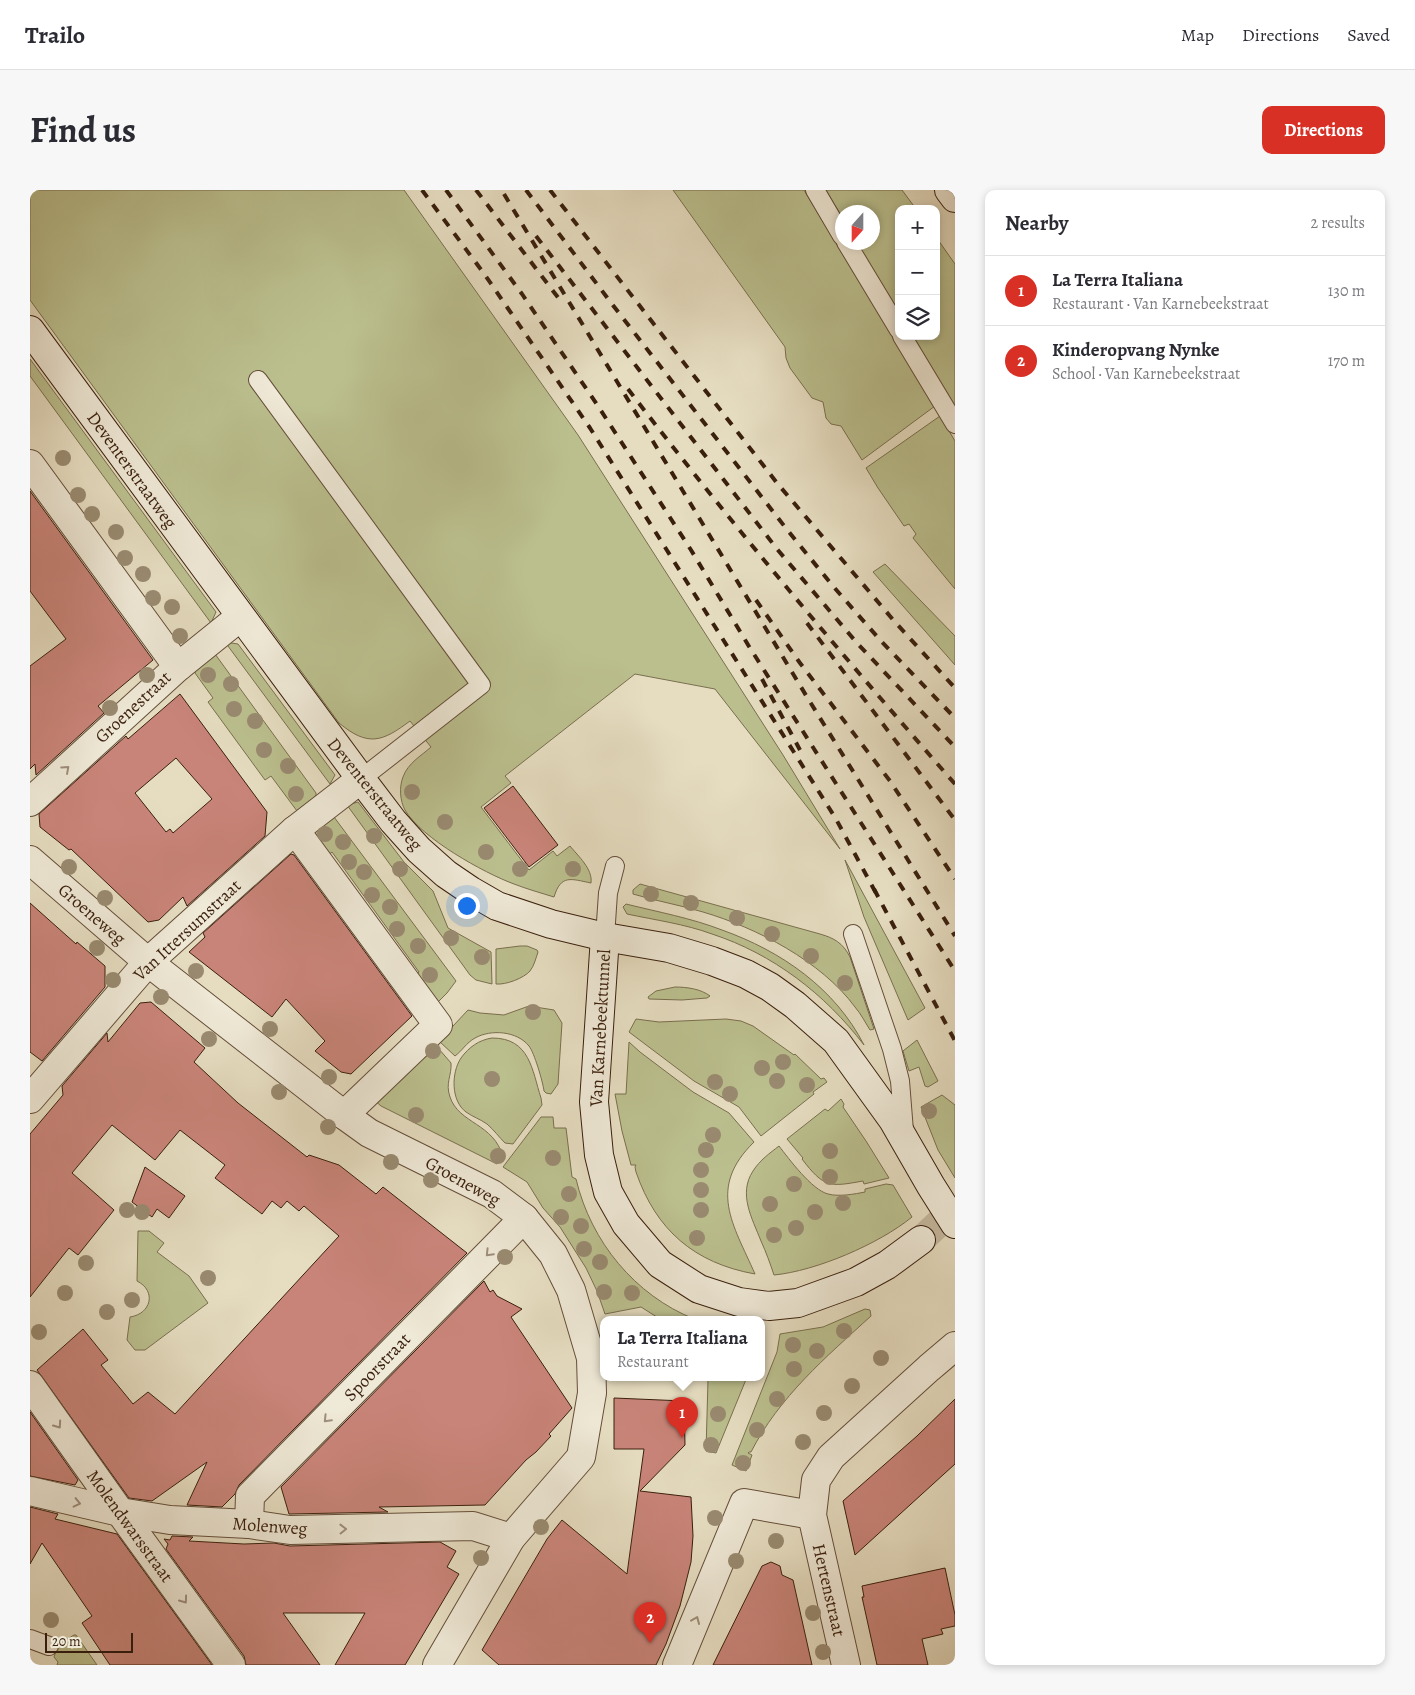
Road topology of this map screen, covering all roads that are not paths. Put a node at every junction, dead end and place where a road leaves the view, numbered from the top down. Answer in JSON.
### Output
{"nodes":[{"id":1,"x":815,"y":190,"type":"edge"},
{"id":2,"x":949,"y":190,"type":"edge"},
{"id":3,"x":955,"y":198,"type":"edge"},
{"id":4,"x":835,"y":224,"type":"edge"},
{"id":5,"x":851,"y":250,"type":"edge"},
{"id":6,"x":895,"y":323,"type":"edge"},
{"id":7,"x":30,"y":330,"type":"edge"},
{"id":8,"x":904,"y":340,"type":"edge"},
{"id":9,"x":258,"y":380,"type":"dead end"},
{"id":10,"x":955,"y":424,"type":"edge"},
{"id":11,"x":30,"y":464,"type":"edge"},
{"id":12,"x":240,"y":617,"type":"junction"},
{"id":13,"x":178,"y":667,"type":"junction"},
{"id":14,"x":361,"y":779,"type":"junction"},
{"id":15,"x":30,"y":802,"type":"edge"},
{"id":16,"x":295,"y":830,"type":"junction"},
{"id":17,"x":30,"y":860,"type":"edge"},
{"id":18,"x":615,"y":866,"type":"dead end"},
{"id":19,"x":853,"y":934,"type":"dead end"},
{"id":20,"x":605,"y":937,"type":"junction"},
{"id":21,"x":148,"y":962,"type":"junction"},
{"id":22,"x":30,"y":1100,"type":"edge"},
{"id":23,"x":344,"y":1115,"type":"junction"},
{"id":24,"x":904,"y":1137,"type":"junction"},
{"id":25,"x":524,"y":1218,"type":"junction"},
{"id":26,"x":955,"y":1224,"type":"edge"},
{"id":27,"x":921,"y":1240,"type":"tunnel mouth"},
{"id":28,"x":955,"y":1346,"type":"edge"},
{"id":29,"x":30,"y":1385,"type":"edge"},
{"id":30,"x":30,"y":1492,"type":"edge"},
{"id":31,"x":120,"y":1512,"type":"junction"},
{"id":32,"x":812,"y":1516,"type":"junction"},
{"id":33,"x":249,"y":1524,"type":"junction"},
{"id":34,"x":511,"y":1538,"type":"junction"},
{"id":35,"x":30,"y":1639,"type":"edge"},
{"id":36,"x":49,"y":1646,"type":"dead end"},
{"id":37,"x":232,"y":1665,"type":"edge"},
{"id":38,"x":437,"y":1665,"type":"edge"},
{"id":39,"x":677,"y":1665,"type":"edge"},
{"id":40,"x":846,"y":1665,"type":"edge"}],
"edges":[{"from":1,"to":4,"type":"lane"},
{"from":2,"to":3,"type":"street"},
{"from":5,"to":6,"type":"lane"},
{"from":7,"to":12,"type":"street","name":"Deventerstraatweg"},
{"from":8,"to":10,"type":"lane"},
{"from":9,"to":14,"type":"lane"},
{"from":11,"to":13,"type":"street"},
{"from":12,"to":13,"type":"street","name":"Groenestraat"},
{"from":12,"to":14,"type":"street","name":"Deventerstraatweg"},
{"from":15,"to":13,"type":"street","name":"Groenestraat","one_way":true},
{"from":14,"to":16,"type":"street","name":"Van Ittersumstraat"},
{"from":14,"to":20,"type":"street","name":"Deventerstraatweg"},
{"from":16,"to":21,"type":"street","name":"Van Ittersumstraat"},
{"from":16,"to":23,"type":"street"},
{"from":17,"to":21,"type":"street","name":"Groeneweg"},
{"from":18,"to":20,"type":"lane"},
{"from":19,"to":24,"type":"lane"},
{"from":20,"to":24,"type":"street","name":"Deventerstraatweg"},
{"from":20,"to":27,"type":"street","name":"Van Karnebeektunnel"},
{"from":21,"to":22,"type":"street","name":"Van Ittersumstraat"},
{"from":21,"to":23,"type":"street","name":"Groeneweg"},
{"from":23,"to":25,"type":"street","name":"Groeneweg"},
{"from":24,"to":26,"type":"street","name":"Deventerstraatweg"},
{"from":25,"to":33,"type":"street","name":"Spoorstraat","one_way":true},
{"from":25,"to":34,"type":"street","name":"Groeneweg"},
{"from":28,"to":32,"type":"street","name":"Hertenstraat"},
{"from":29,"to":31,"type":"street","name":"Molendwarsstraat","one_way":true},
{"from":30,"to":31,"type":"street","name":"Molenweg","one_way":true},
{"from":31,"to":33,"type":"street","name":"Molenweg"},
{"from":31,"to":37,"type":"street","name":"Molendwarsstraat","one_way":true},
{"from":39,"to":32,"type":"street","one_way":true},
{"from":32,"to":40,"type":"street","name":"Hertenstraat"},
{"from":33,"to":34,"type":"street","name":"Molenweg","one_way":true},
{"from":34,"to":38,"type":"street","name":"Groeneweg"},
{"from":35,"to":36,"type":"lane"}]}
